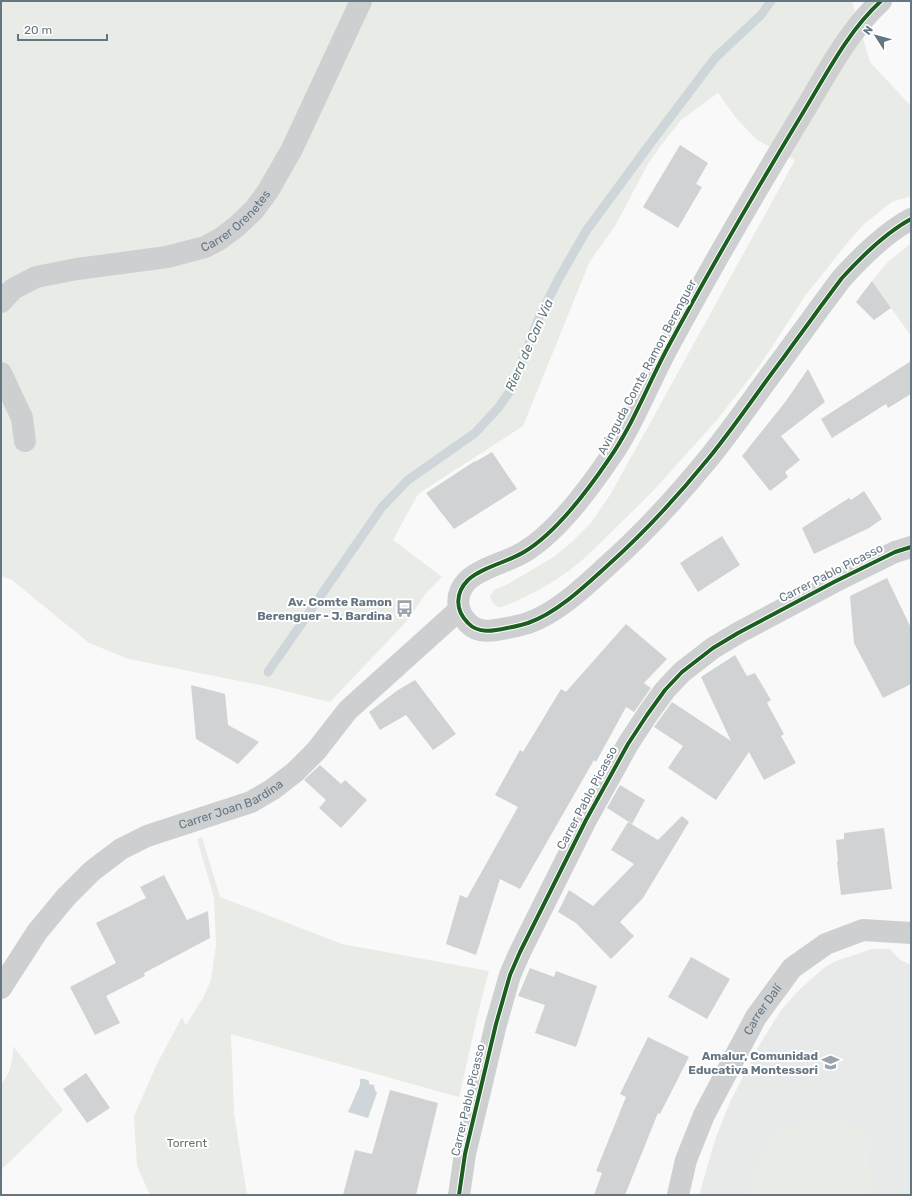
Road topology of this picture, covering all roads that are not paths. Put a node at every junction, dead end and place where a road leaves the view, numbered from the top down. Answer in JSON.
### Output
{"nodes":[{"id":1,"x":361,"y":1,"type":"edge"},
{"id":2,"x":881,"y":1,"type":"edge"},
{"id":3,"x":911,"y":219,"type":"edge"},
{"id":4,"x":1,"y":302,"type":"edge"},
{"id":5,"x":1,"y":373,"type":"edge"},
{"id":6,"x":25,"y":441,"type":"dead end"},
{"id":7,"x":911,"y":547,"type":"edge"},
{"id":8,"x":459,"y":610,"type":"junction"},
{"id":9,"x":911,"y":933,"type":"edge"},
{"id":10,"x":1,"y":988,"type":"edge"},
{"id":11,"x":458,"y":1195,"type":"edge"},
{"id":12,"x":678,"y":1195,"type":"edge"}],
"edges":[{"from":1,"to":4,"type":"street","name":"Carrer Orenetes"},
{"from":2,"to":8,"type":"street","name":"Avinguda Comte Ramon Berenguer"},
{"from":3,"to":8,"type":"street"},
{"from":5,"to":6,"type":"street"},
{"from":7,"to":11,"type":"street","name":"Carrer Pablo Picasso"},
{"from":8,"to":10,"type":"street","name":"Carrer Joan Bardina"},
{"from":9,"to":12,"type":"street","name":"Carrer Dalí"}]}
